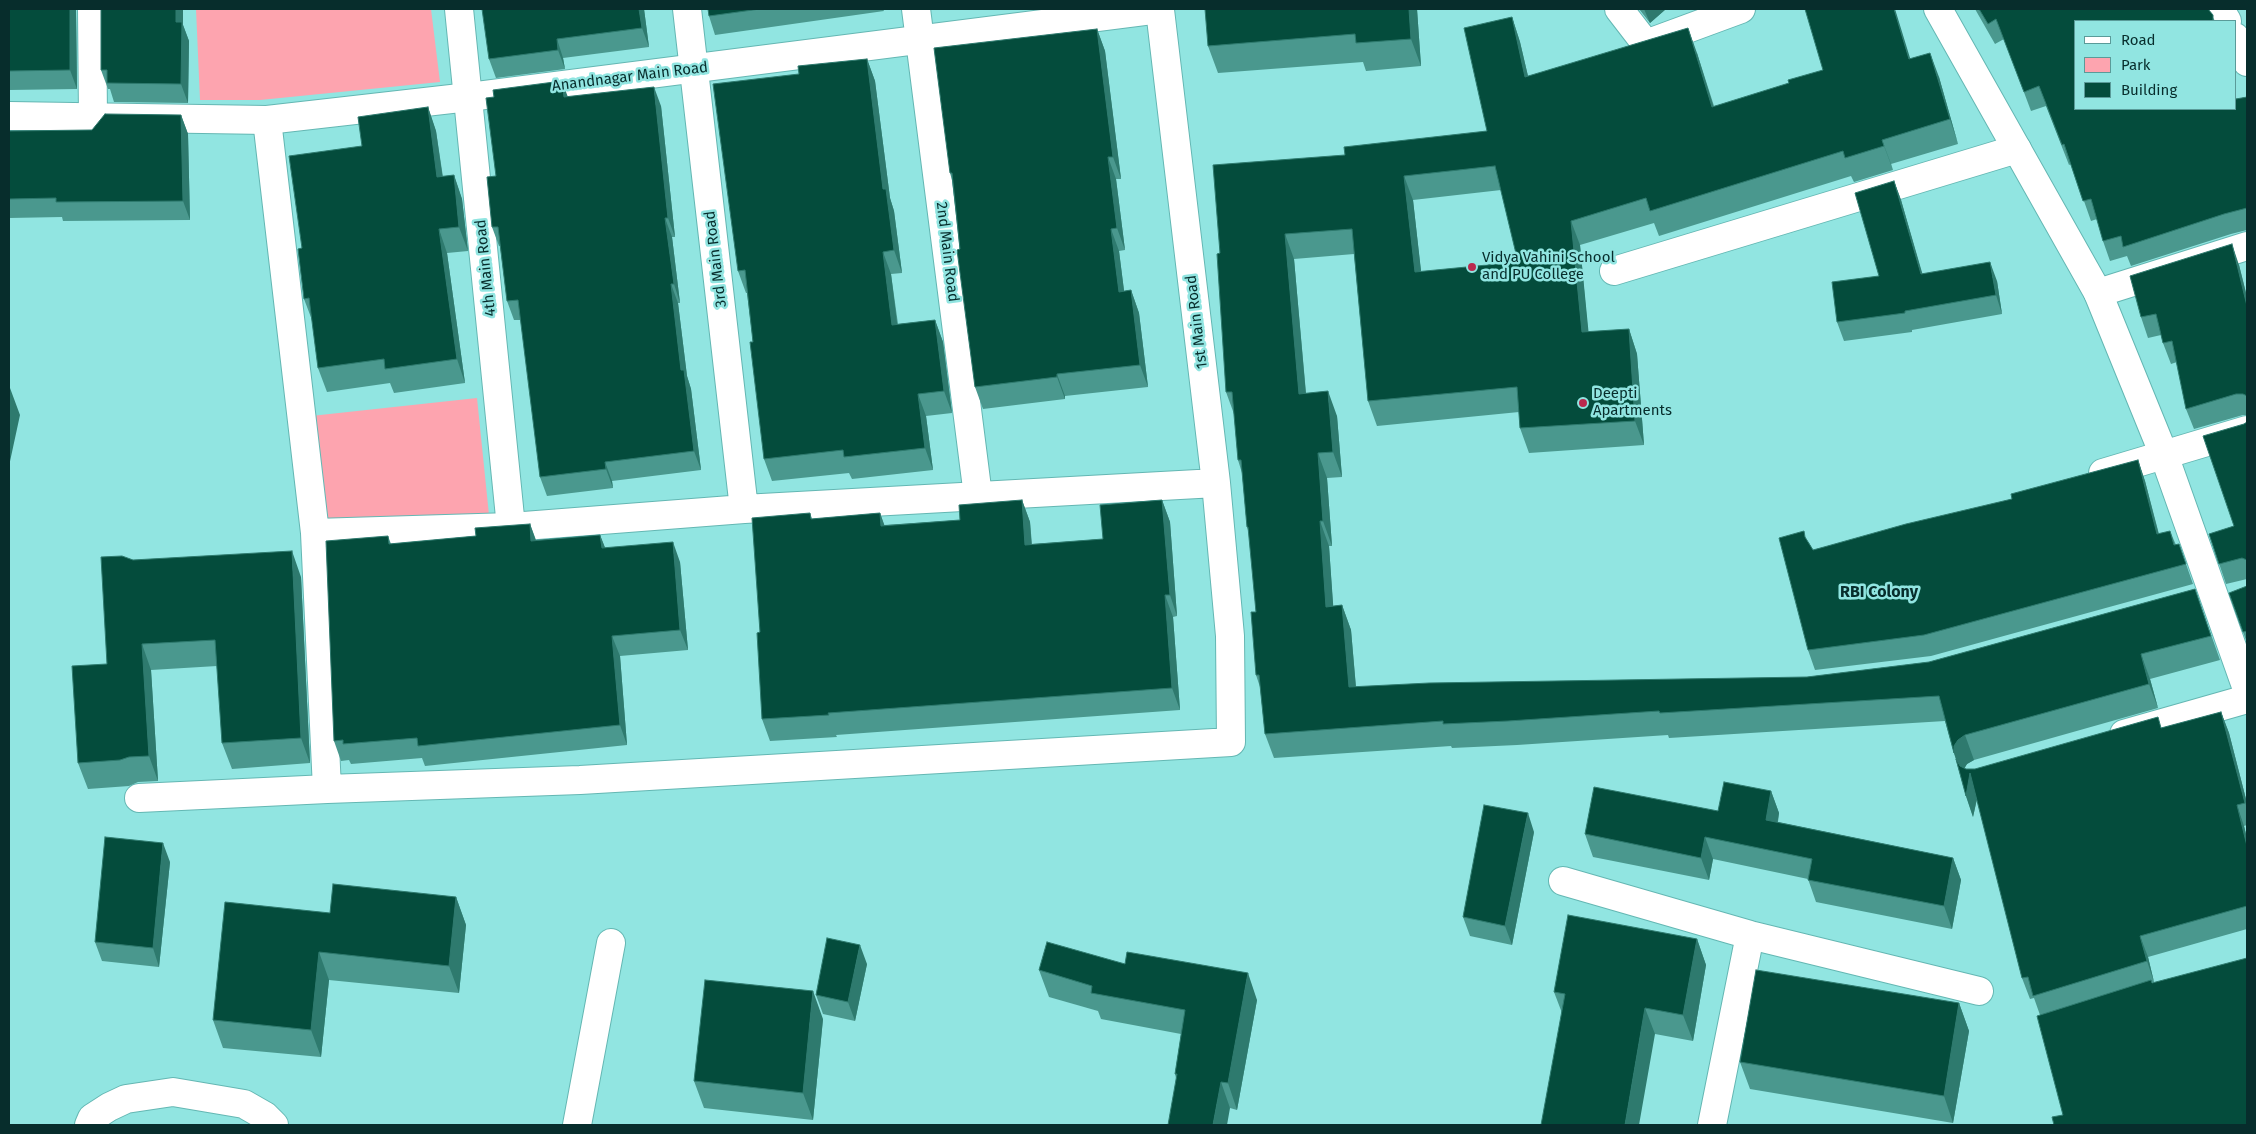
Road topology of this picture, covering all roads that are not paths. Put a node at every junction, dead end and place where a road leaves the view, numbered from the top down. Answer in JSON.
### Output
{"nodes":[{"id":1,"x":92,"y":9,"type":"edge"},
{"id":2,"x":459,"y":9,"type":"edge"},
{"id":3,"x":687,"y":9,"type":"edge"},
{"id":4,"x":916,"y":9,"type":"edge"},
{"id":5,"x":1160,"y":9,"type":"edge"},
{"id":6,"x":1619,"y":9,"type":"edge"},
{"id":7,"x":1741,"y":9,"type":"edge"},
{"id":8,"x":1938,"y":9,"type":"edge"},
{"id":9,"x":2220,"y":9,"type":"edge"},
{"id":10,"x":2226,"y":20,"type":"edge"},
{"id":11,"x":2236,"y":39,"type":"edge"},
{"id":12,"x":919,"y":40,"type":"junction"},
{"id":13,"x":1646,"y":44,"type":"junction"},
{"id":14,"x":1618,"y":52,"type":"edge"},
{"id":15,"x":2247,"y":62,"type":"edge"},
{"id":16,"x":694,"y":69,"type":"junction"},
{"id":17,"x":469,"y":97,"type":"junction"},
{"id":18,"x":9,"y":116,"type":"edge"},
{"id":19,"x":92,"y":118,"type":"junction"},
{"id":20,"x":267,"y":120,"type":"junction"},
{"id":21,"x":2017,"y":149,"type":"junction"},
{"id":22,"x":2247,"y":246,"type":"edge"},
{"id":23,"x":1614,"y":271,"type":"dead end"},
{"id":24,"x":2098,"y":293,"type":"junction"},
{"id":25,"x":2247,"y":430,"type":"edge"},
{"id":26,"x":2164,"y":455,"type":"junction"},
{"id":27,"x":2080,"y":480,"type":"edge"},
{"id":28,"x":1216,"y":483,"type":"junction"},
{"id":29,"x":978,"y":496,"type":"junction"},
{"id":30,"x":744,"y":509,"type":"junction"},
{"id":31,"x":511,"y":527,"type":"junction"},
{"id":32,"x":315,"y":533,"type":"junction"},
{"id":33,"x":317,"y":560,"type":"junction"},
{"id":34,"x":287,"y":562,"type":"edge"},
{"id":35,"x":2247,"y":689,"type":"edge"},
{"id":36,"x":2247,"y":699,"type":"edge"},
{"id":37,"x":2103,"y":740,"type":"edge"},
{"id":38,"x":327,"y":789,"type":"junction"},
{"id":39,"x":140,"y":798,"type":"dead end"},
{"id":40,"x":1563,"y":881,"type":"dead end"},
{"id":41,"x":1750,"y":935,"type":"junction"},
{"id":42,"x":611,"y":943,"type":"dead end"},
{"id":43,"x":1979,"y":991,"type":"dead end"},
{"id":44,"x":89,"y":1125,"type":"edge"},
{"id":45,"x":274,"y":1125,"type":"edge"},
{"id":46,"x":576,"y":1125,"type":"edge"},
{"id":47,"x":1712,"y":1125,"type":"edge"}],
"edges":[{"from":1,"to":19,"type":"street"},
{"from":2,"to":17,"type":"street","name":"4th Main Road"},
{"from":3,"to":16,"type":"street","name":"3rd Main Road"},
{"from":4,"to":12,"type":"street","name":"2nd Main Road"},
{"from":5,"to":12,"type":"street","name":"Anandnagar Main Road"},
{"from":5,"to":28,"type":"street","name":"1st Main Road"},
{"from":6,"to":13,"type":"street"},
{"from":7,"to":13,"type":"street"},
{"from":8,"to":21,"type":"street"},
{"from":9,"to":10,"type":"street"},
{"from":11,"to":15,"type":"street"},
{"from":12,"to":16,"type":"street","name":"Anandnagar Main Road"},
{"from":12,"to":29,"type":"street","name":"2nd Main Road"},
{"from":13,"to":14,"type":"street"},
{"from":16,"to":17,"type":"street","name":"Anandnagar Main Road"},
{"from":16,"to":30,"type":"street","name":"3rd Main Road"},
{"from":17,"to":20,"type":"street","name":"Anandnagar Main Road"},
{"from":17,"to":31,"type":"street","name":"4th Main Road"},
{"from":18,"to":19,"type":"street","name":"Anandnagar Main Road"},
{"from":19,"to":20,"type":"street","name":"Anandnagar Main Road"},
{"from":20,"to":32,"type":"street"},
{"from":21,"to":23,"type":"street"},
{"from":21,"to":24,"type":"street"},
{"from":22,"to":24,"type":"street"},
{"from":24,"to":26,"type":"street"},
{"from":25,"to":26,"type":"street"},
{"from":26,"to":27,"type":"street"},
{"from":26,"to":35,"type":"street"},
{"from":28,"to":29,"type":"street"},
{"from":28,"to":38,"type":"street","name":"1st Main Road"},
{"from":29,"to":30,"type":"street"},
{"from":30,"to":31,"type":"street"},
{"from":31,"to":32,"type":"street"},
{"from":32,"to":33,"type":"street"},
{"from":33,"to":34,"type":"street"},
{"from":33,"to":38,"type":"street"},
{"from":36,"to":37,"type":"street"},
{"from":38,"to":39,"type":"street"},
{"from":40,"to":41,"type":"street"},
{"from":41,"to":43,"type":"street"},
{"from":41,"to":47,"type":"street"},
{"from":42,"to":46,"type":"street"},
{"from":44,"to":45,"type":"street"}]}
